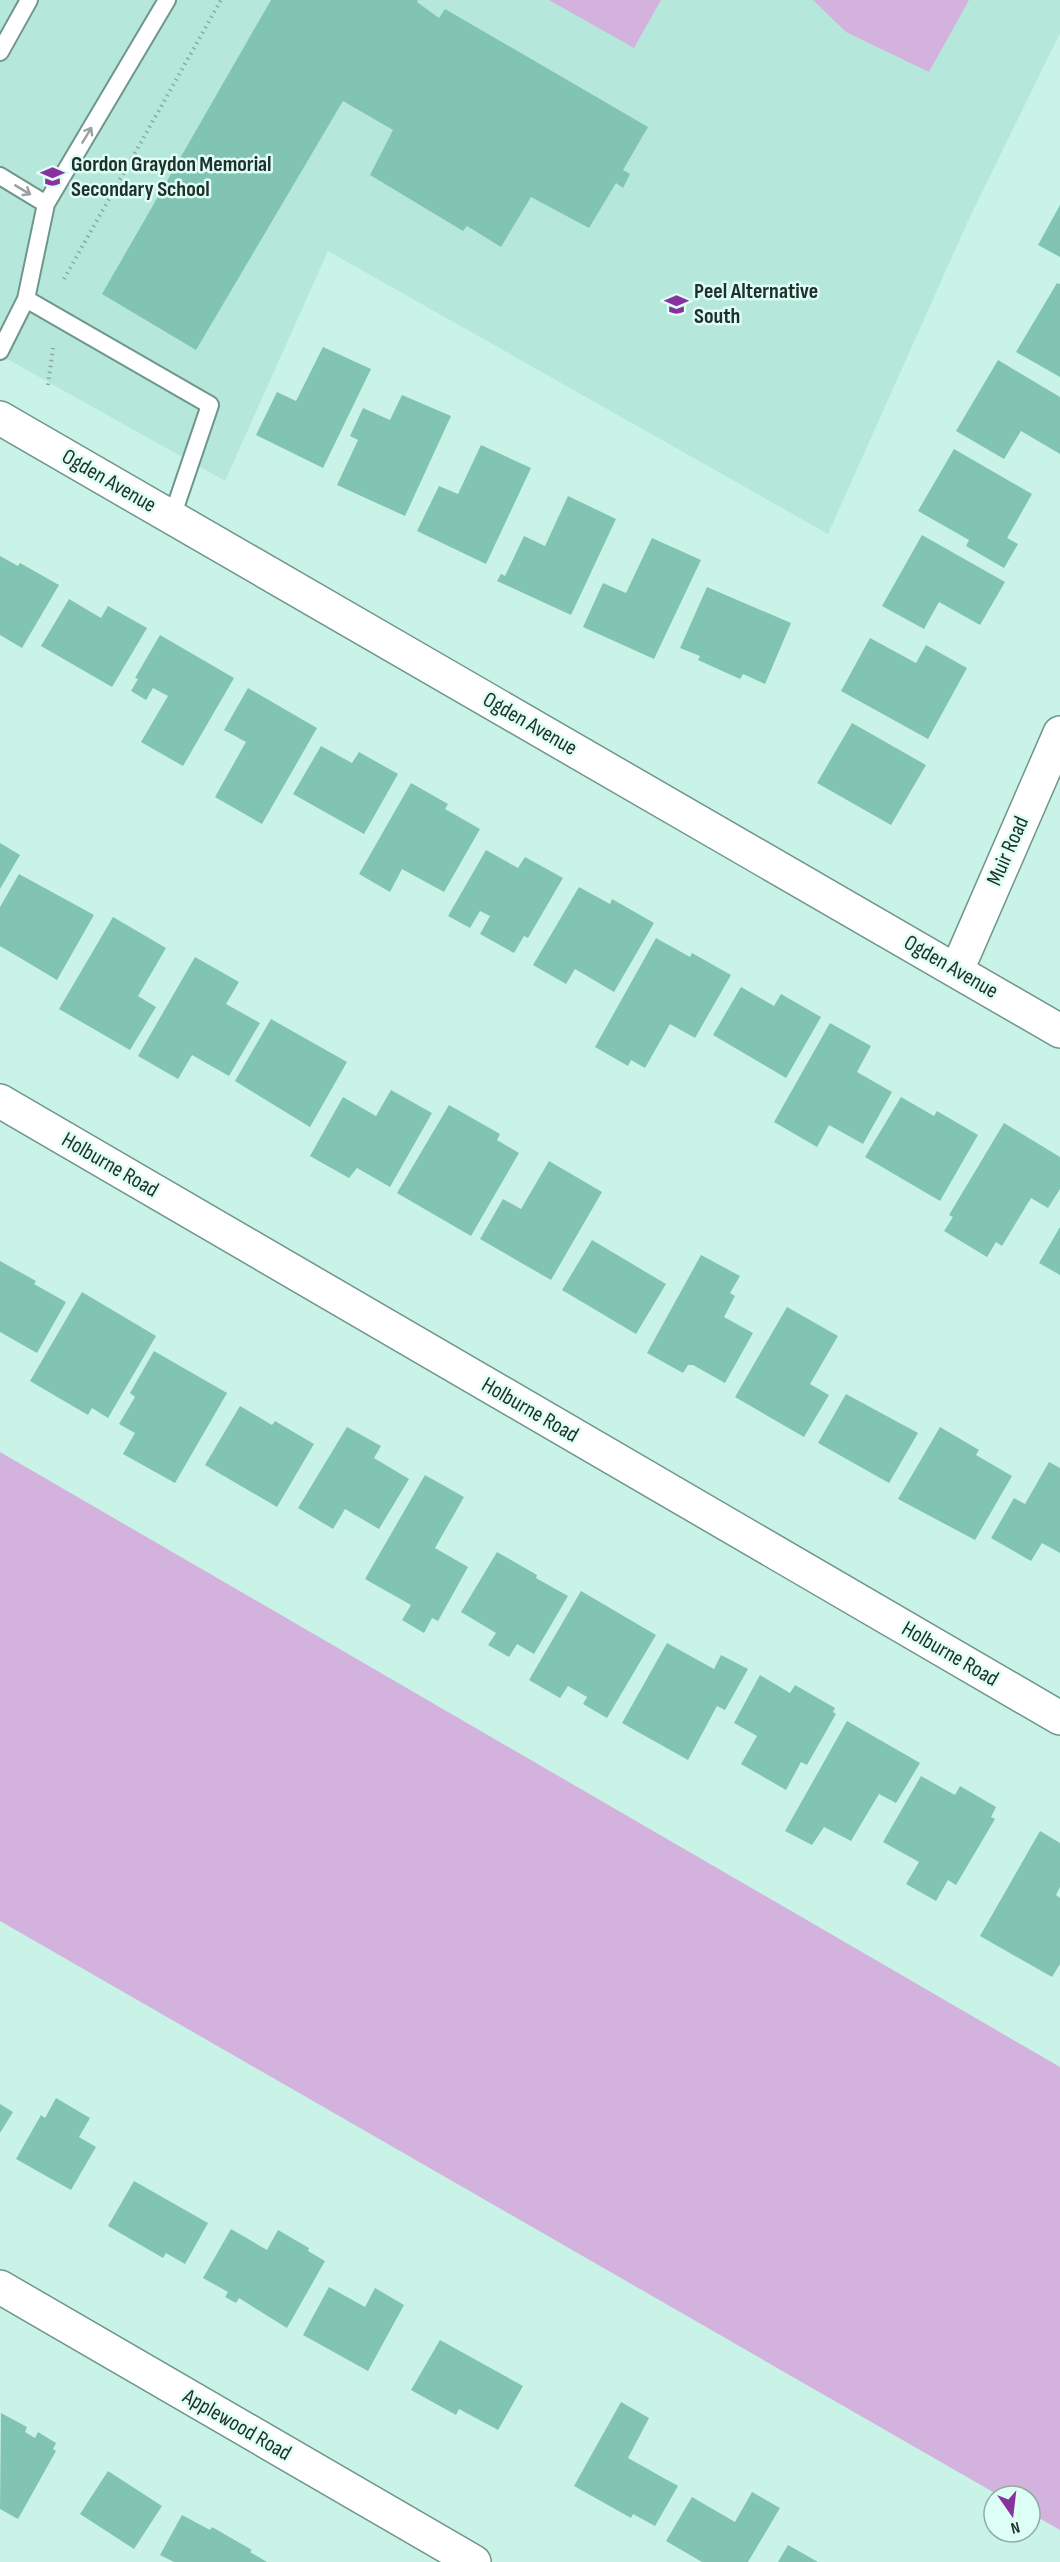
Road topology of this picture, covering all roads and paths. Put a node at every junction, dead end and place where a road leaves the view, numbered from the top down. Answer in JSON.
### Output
{"nodes":[{"id":1,"x":29,"y":0,"type":"edge"},
{"id":2,"x":167,"y":0,"type":"edge"},
{"id":3,"x":221,"y":0,"type":"edge"},
{"id":4,"x":0,"y":52,"type":"edge"},
{"id":5,"x":0,"y":176,"type":"edge"},
{"id":6,"x":46,"y":204,"type":"junction"},
{"id":7,"x":26,"y":299,"type":"junction"},
{"id":8,"x":57,"y":316,"type":"junction"},
{"id":9,"x":0,"y":351,"type":"edge"},
{"id":10,"x":48,"y":385,"type":"dead end"},
{"id":11,"x":0,"y":418,"type":"edge"},
{"id":12,"x":172,"y":517,"type":"junction"},
{"id":13,"x":1060,"y":733,"type":"edge"},
{"id":14,"x":957,"y":970,"type":"junction"},
{"id":15,"x":1060,"y":1031,"type":"edge"},
{"id":16,"x":0,"y":1101,"type":"edge"},
{"id":17,"x":1060,"y":1718,"type":"edge"},
{"id":18,"x":0,"y":2287,"type":"edge"},
{"id":19,"x":474,"y":2562,"type":"edge"}],
"edges":[{"from":1,"to":4,"type":"lane"},
{"from":6,"to":2,"type":"lane","one_way":true},
{"from":3,"to":8,"type":"path"},
{"from":5,"to":6,"type":"lane","one_way":true},
{"from":6,"to":7,"type":"lane"},
{"from":7,"to":8,"type":"lane"},
{"from":7,"to":9,"type":"lane"},
{"from":8,"to":10,"type":"path"},
{"from":8,"to":12,"type":"lane"},
{"from":11,"to":12,"type":"street","name":"Ogden Avenue"},
{"from":12,"to":14,"type":"street","name":"Ogden Avenue"},
{"from":13,"to":14,"type":"street","name":"Muir Road"},
{"from":14,"to":15,"type":"street","name":"Ogden Avenue"},
{"from":16,"to":17,"type":"street","name":"Holburne Road"},
{"from":18,"to":19,"type":"street","name":"Applewood Road"}]}
